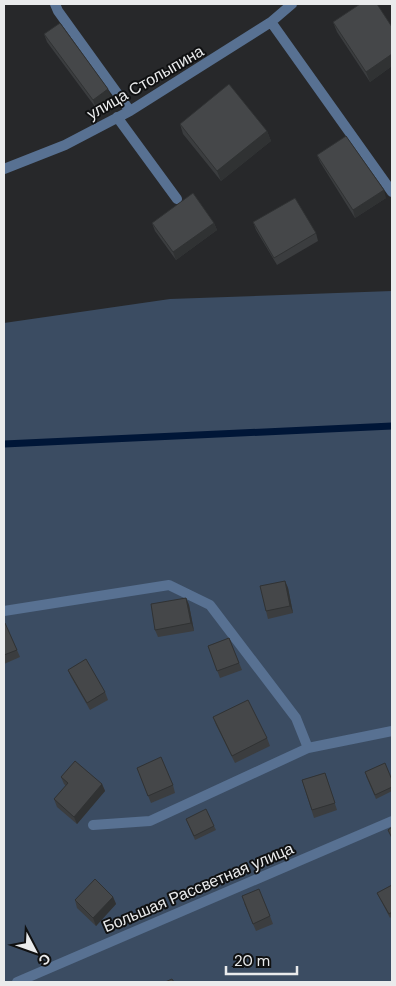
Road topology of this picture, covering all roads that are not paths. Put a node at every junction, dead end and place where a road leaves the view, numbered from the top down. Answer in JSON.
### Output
{"nodes":[{"id":1,"x":55,"y":4,"type":"edge"},
{"id":2,"x":292,"y":4,"type":"edge"},
{"id":3,"x":271,"y":22,"type":"junction"},
{"id":4,"x":130,"y":111,"type":"junction"},
{"id":5,"x":117,"y":117,"type":"junction"},
{"id":6,"x":4,"y":169,"type":"edge"},
{"id":7,"x":392,"y":192,"type":"edge"},
{"id":8,"x":177,"y":199,"type":"dead end"},
{"id":9,"x":4,"y":611,"type":"edge"},
{"id":10,"x":392,"y":731,"type":"edge"},
{"id":11,"x":308,"y":748,"type":"junction"},
{"id":12,"x":392,"y":821,"type":"edge"},
{"id":13,"x":93,"y":825,"type":"dead end"},
{"id":14,"x":17,"y":982,"type":"edge"}],
"edges":[{"from":1,"to":4,"type":"street"},
{"from":2,"to":3,"type":"street","name":"улица Столыпина"},
{"from":3,"to":4,"type":"street","name":"улица Столыпина"},
{"from":3,"to":7,"type":"street"},
{"from":4,"to":5,"type":"street","name":"улица Столыпина"},
{"from":5,"to":6,"type":"street","name":"улица Столыпина"},
{"from":5,"to":8,"type":"street"},
{"from":9,"to":11,"type":"street"},
{"from":10,"to":11,"type":"street"},
{"from":11,"to":13,"type":"street"},
{"from":12,"to":14,"type":"street","name":"Большая Рассветная улица"}]}
